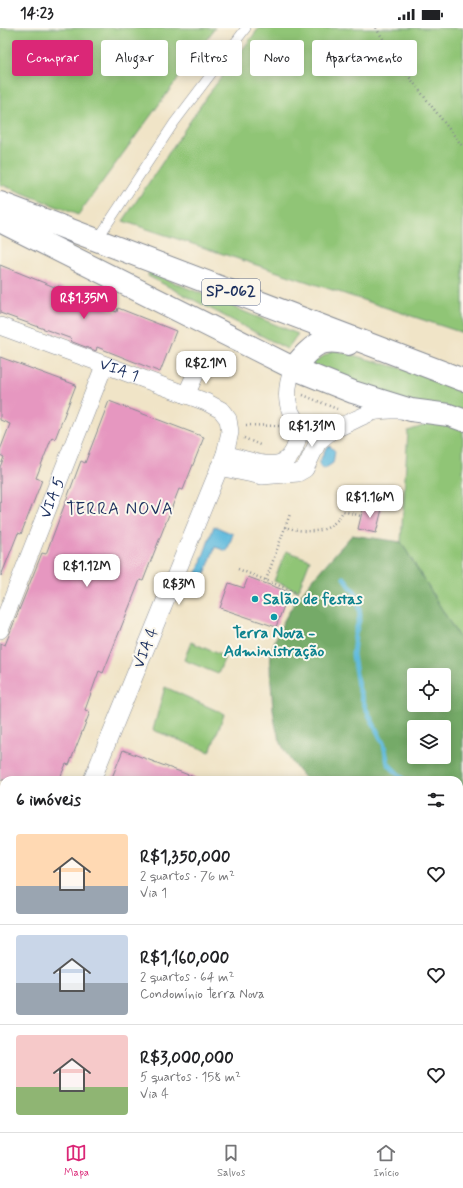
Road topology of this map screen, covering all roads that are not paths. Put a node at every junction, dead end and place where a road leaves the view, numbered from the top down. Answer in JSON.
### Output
{"nodes":[{"id":1,"x":246,"y":28,"type":"edge"},
{"id":2,"x":0,"y":203,"type":"edge"},
{"id":3,"x":0,"y":221,"type":"edge"},
{"id":4,"x":97,"y":240,"type":"junction"},
{"id":5,"x":0,"y":326,"type":"edge"},
{"id":6,"x":402,"y":358,"type":"junction"},
{"id":7,"x":200,"y":364,"type":"dead end"},
{"id":8,"x":104,"y":366,"type":"junction"},
{"id":9,"x":293,"y":368,"type":"junction"},
{"id":10,"x":463,"y":380,"type":"edge"},
{"id":11,"x":186,"y":395,"type":"junction"},
{"id":12,"x":411,"y":410,"type":"junction"},
{"id":13,"x":463,"y":420,"type":"edge"},
{"id":14,"x":299,"y":425,"type":"junction"},
{"id":15,"x":229,"y":429,"type":"joint"},
{"id":16,"x":332,"y":430,"type":"junction"},
{"id":17,"x":222,"y":461,"type":"junction"},
{"id":18,"x":0,"y":630,"type":"edge"},
{"id":19,"x":94,"y":776,"type":"edge"}],
"edges":[{"from":1,"to":4,"type":"lane"},
{"from":2,"to":4,"type":"main road","number":"SP-062"},
{"from":3,"to":9,"type":"main road","number":"SP-062"},
{"from":4,"to":6,"type":"main road","number":"SP-062"},
{"from":5,"to":8,"type":"street","name":"VIA 1"},
{"from":6,"to":9,"type":"main road"},
{"from":6,"to":10,"type":"main road","number":"SP-062"},
{"from":7,"to":11,"type":"street"},
{"from":8,"to":11,"type":"street","name":"VIA 1"},
{"from":8,"to":18,"type":"street","name":"VIA 5"},
{"from":9,"to":12,"type":"main road","number":"SP-062"},
{"from":9,"to":14,"type":"street"},
{"from":11,"to":15,"type":"street","name":"VIA 1"},
{"from":12,"to":13,"type":"main road","number":"SP-062"},
{"from":12,"to":16,"type":"street"},
{"from":14,"to":16,"type":"street"},
{"from":14,"to":17,"type":"street"},
{"from":15,"to":17,"type":"street","name":"VIA 4"},
{"from":16,"to":17,"type":"street"},
{"from":17,"to":19,"type":"street","name":"VIA 4"}]}
